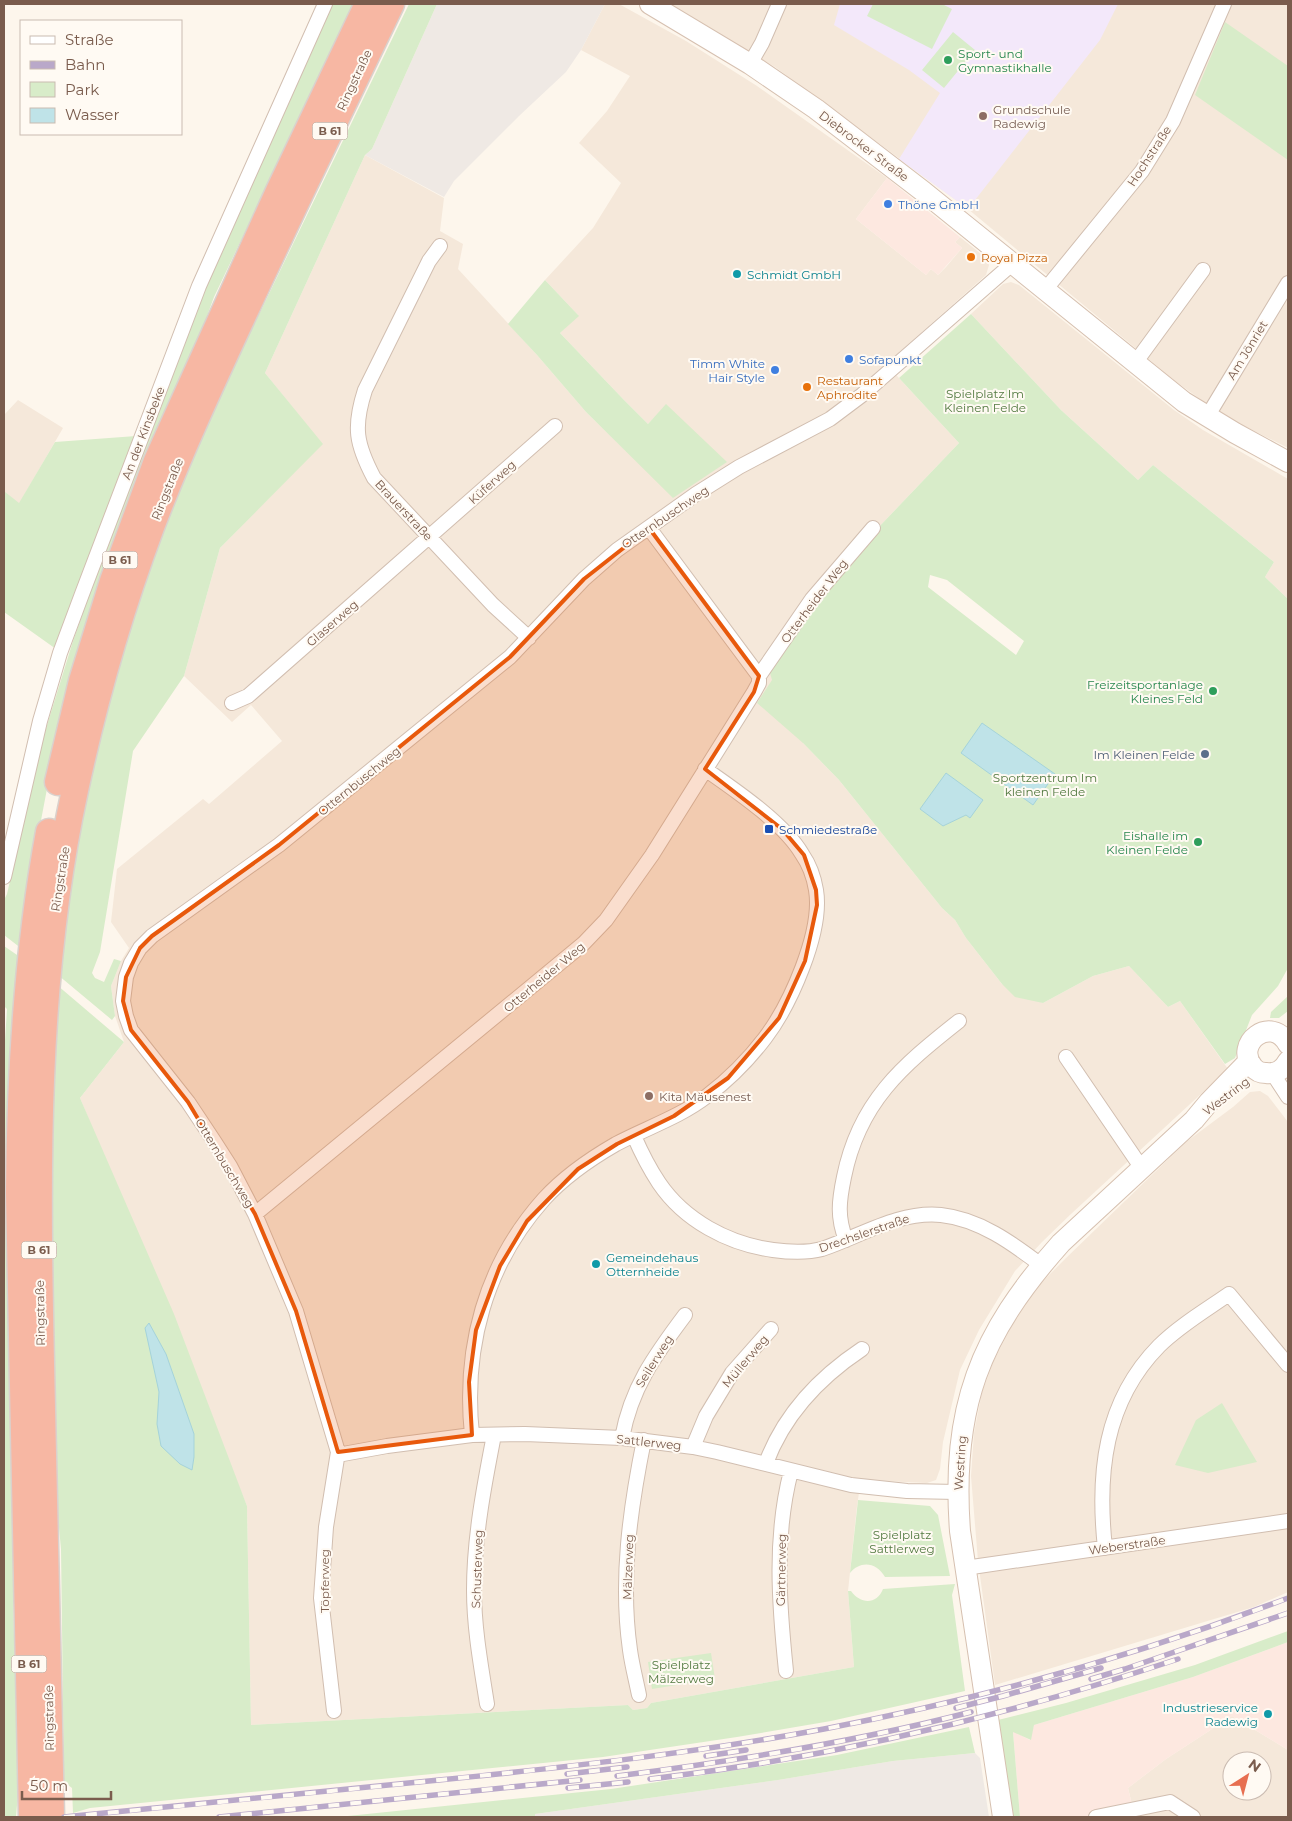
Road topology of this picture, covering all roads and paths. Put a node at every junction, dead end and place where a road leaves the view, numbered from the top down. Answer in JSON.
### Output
{"nodes":[{"id":1,"x":325,"y":4,"type":"edge"},
{"id":2,"x":368,"y":4,"type":"edge"},
{"id":3,"x":391,"y":4,"type":"edge"},
{"id":4,"x":650,"y":4,"type":"edge"},
{"id":5,"x":779,"y":4,"type":"edge"},
{"id":6,"x":1224,"y":4,"type":"edge"},
{"id":7,"x":750,"y":64,"type":"junction"},
{"id":8,"x":440,"y":246,"type":"dead end"},
{"id":9,"x":1012,"y":264,"type":"junction"},
{"id":10,"x":1203,"y":270,"type":"dead end"},
{"id":11,"x":1288,"y":283,"type":"edge"},
{"id":12,"x":1045,"y":290,"type":"junction"},
{"id":13,"x":1135,"y":363,"type":"junction"},
{"id":14,"x":1207,"y":417,"type":"junction"},
{"id":15,"x":555,"y":426,"type":"dead end"},
{"id":16,"x":1288,"y":462,"type":"edge"},
{"id":17,"x":649,"y":528,"type":"junction"},
{"id":18,"x":873,"y":528,"type":"dead end"},
{"id":19,"x":429,"y":538,"type":"junction"},
{"id":20,"x":529,"y":638,"type":"junction"},
{"id":21,"x":759,"y":676,"type":"junction"},
{"id":22,"x":232,"y":703,"type":"dead end"},
{"id":23,"x":705,"y":769,"type":"junction"},
{"id":24,"x":4,"y":877,"type":"edge"},
{"id":25,"x":39,"y":967,"type":"junction"},
{"id":26,"x":959,"y":1021,"type":"dead end"},
{"id":27,"x":1286,"y":1038,"type":"edge"},
{"id":28,"x":1066,"y":1057,"type":"dead end"},
{"id":29,"x":1274,"y":1068,"type":"edge"},
{"id":30,"x":1288,"y":1097,"type":"edge"},
{"id":31,"x":634,"y":1136,"type":"junction"},
{"id":32,"x":1141,"y":1167,"type":"junction"},
{"id":33,"x":256,"y":1214,"type":"junction"},
{"id":34,"x":846,"y":1240,"type":"junction"},
{"id":35,"x":1041,"y":1265,"type":"junction"},
{"id":36,"x":685,"y":1315,"type":"dead end"},
{"id":37,"x":771,"y":1329,"type":"dead end"},
{"id":38,"x":862,"y":1348,"type":"dead end"},
{"id":39,"x":1288,"y":1365,"type":"edge"},
{"id":40,"x":472,"y":1435,"type":"junction"},
{"id":41,"x":494,"y":1435,"type":"junction"},
{"id":42,"x":622,"y":1438,"type":"junction"},
{"id":43,"x":644,"y":1440,"type":"junction"},
{"id":44,"x":693,"y":1447,"type":"junction"},
{"id":45,"x":338,"y":1452,"type":"junction"},
{"id":46,"x":766,"y":1463,"type":"junction"},
{"id":47,"x":791,"y":1471,"type":"junction"},
{"id":48,"x":957,"y":1492,"type":"junction"},
{"id":49,"x":1288,"y":1521,"type":"edge"},
{"id":50,"x":1105,"y":1548,"type":"junction"},
{"id":51,"x":965,"y":1568,"type":"junction"},
{"id":52,"x":786,"y":1670,"type":"dead end"},
{"id":53,"x":639,"y":1695,"type":"dead end"},
{"id":54,"x":487,"y":1704,"type":"dead end"},
{"id":55,"x":334,"y":1711,"type":"dead end"},
{"id":56,"x":44,"y":1815,"type":"edge"},
{"id":57,"x":1003,"y":1817,"type":"edge"},
{"id":58,"x":1096,"y":1817,"type":"edge"},
{"id":59,"x":1193,"y":1817,"type":"edge"}],
"edges":[{"from":1,"to":24,"type":"street","name":"An der Kinsbeke"},
{"from":2,"to":25,"type":"highway","name":"Ringstraße","number":"B 61"},
{"from":3,"to":25,"type":"highway","name":"Ringstraße","number":"B 61"},
{"from":4,"to":7,"type":"street","name":"Diebrocker Straße"},
{"from":5,"to":7,"type":"street"},
{"from":6,"to":12,"type":"street","name":"Hochstraße"},
{"from":7,"to":9,"type":"street","name":"Diebrocker Straße"},
{"from":8,"to":19,"type":"street","name":"Brauerstraße"},
{"from":9,"to":12,"type":"street","name":"Diebrocker Straße"},
{"from":9,"to":17,"type":"street","name":"Otternbuschweg"},
{"from":10,"to":13,"type":"street"},
{"from":11,"to":14,"type":"street","name":"Am Jönriet"},
{"from":12,"to":13,"type":"street","name":"Diebrocker Straße"},
{"from":13,"to":14,"type":"street","name":"Diebrocker Straße"},
{"from":14,"to":16,"type":"street","name":"Diebrocker Straße"},
{"from":15,"to":19,"type":"street","name":"Küferweg"},
{"from":17,"to":20,"type":"street","name":"Otternbuschweg"},
{"from":17,"to":21,"type":"street"},
{"from":18,"to":21,"type":"street","name":"Otterheider Weg"},
{"from":19,"to":20,"type":"street","name":"Brauerstraße"},
{"from":19,"to":22,"type":"street","name":"Glaserweg"},
{"from":20,"to":33,"type":"street","name":"Otternbuschweg"},
{"from":21,"to":23,"type":"street","name":"Otterheider Weg"},
{"from":23,"to":31,"type":"street"},
{"from":23,"to":33,"type":"street","name":"Otterheider Weg"},
{"from":25,"to":56,"type":"highway","name":"Ringstraße","number":"B 61"},
{"from":26,"to":34,"type":"street"},
{"from":27,"to":29,"type":"street"},
{"from":28,"to":32,"type":"street"},
{"from":29,"to":30,"type":"street"},
{"from":29,"to":32,"type":"street","name":"Westring"},
{"from":31,"to":34,"type":"street","name":"Drechslerstraße"},
{"from":31,"to":40,"type":"street"},
{"from":32,"to":35,"type":"street","name":"Westring"},
{"from":33,"to":45,"type":"street","name":"Otternbuschweg"},
{"from":34,"to":35,"type":"street","name":"Drechslerstraße"},
{"from":35,"to":48,"type":"street","name":"Westring"},
{"from":36,"to":42,"type":"street","name":"Seilerweg"},
{"from":37,"to":44,"type":"street","name":"Müllerweg"},
{"from":38,"to":46,"type":"street"},
{"from":39,"to":50,"type":"street"},
{"from":40,"to":41,"type":"street","name":"Sattlerweg"},
{"from":40,"to":45,"type":"street","name":"Sattlerweg"},
{"from":41,"to":42,"type":"street","name":"Sattlerweg"},
{"from":41,"to":54,"type":"street","name":"Schusterweg"},
{"from":42,"to":43,"type":"street","name":"Sattlerweg"},
{"from":43,"to":44,"type":"street","name":"Sattlerweg"},
{"from":43,"to":53,"type":"street","name":"Mälzerweg"},
{"from":44,"to":46,"type":"street","name":"Sattlerweg"},
{"from":45,"to":55,"type":"street","name":"Töpferweg"},
{"from":46,"to":47,"type":"street","name":"Sattlerweg"},
{"from":47,"to":48,"type":"street","name":"Sattlerweg"},
{"from":47,"to":52,"type":"street","name":"Gärtnerweg"},
{"from":48,"to":51,"type":"street","name":"Westring"},
{"from":49,"to":50,"type":"street","name":"Weberstraße"},
{"from":50,"to":51,"type":"street","name":"Weberstraße"},
{"from":51,"to":57,"type":"street","name":"Westring"},
{"from":58,"to":59,"type":"street"}]}
